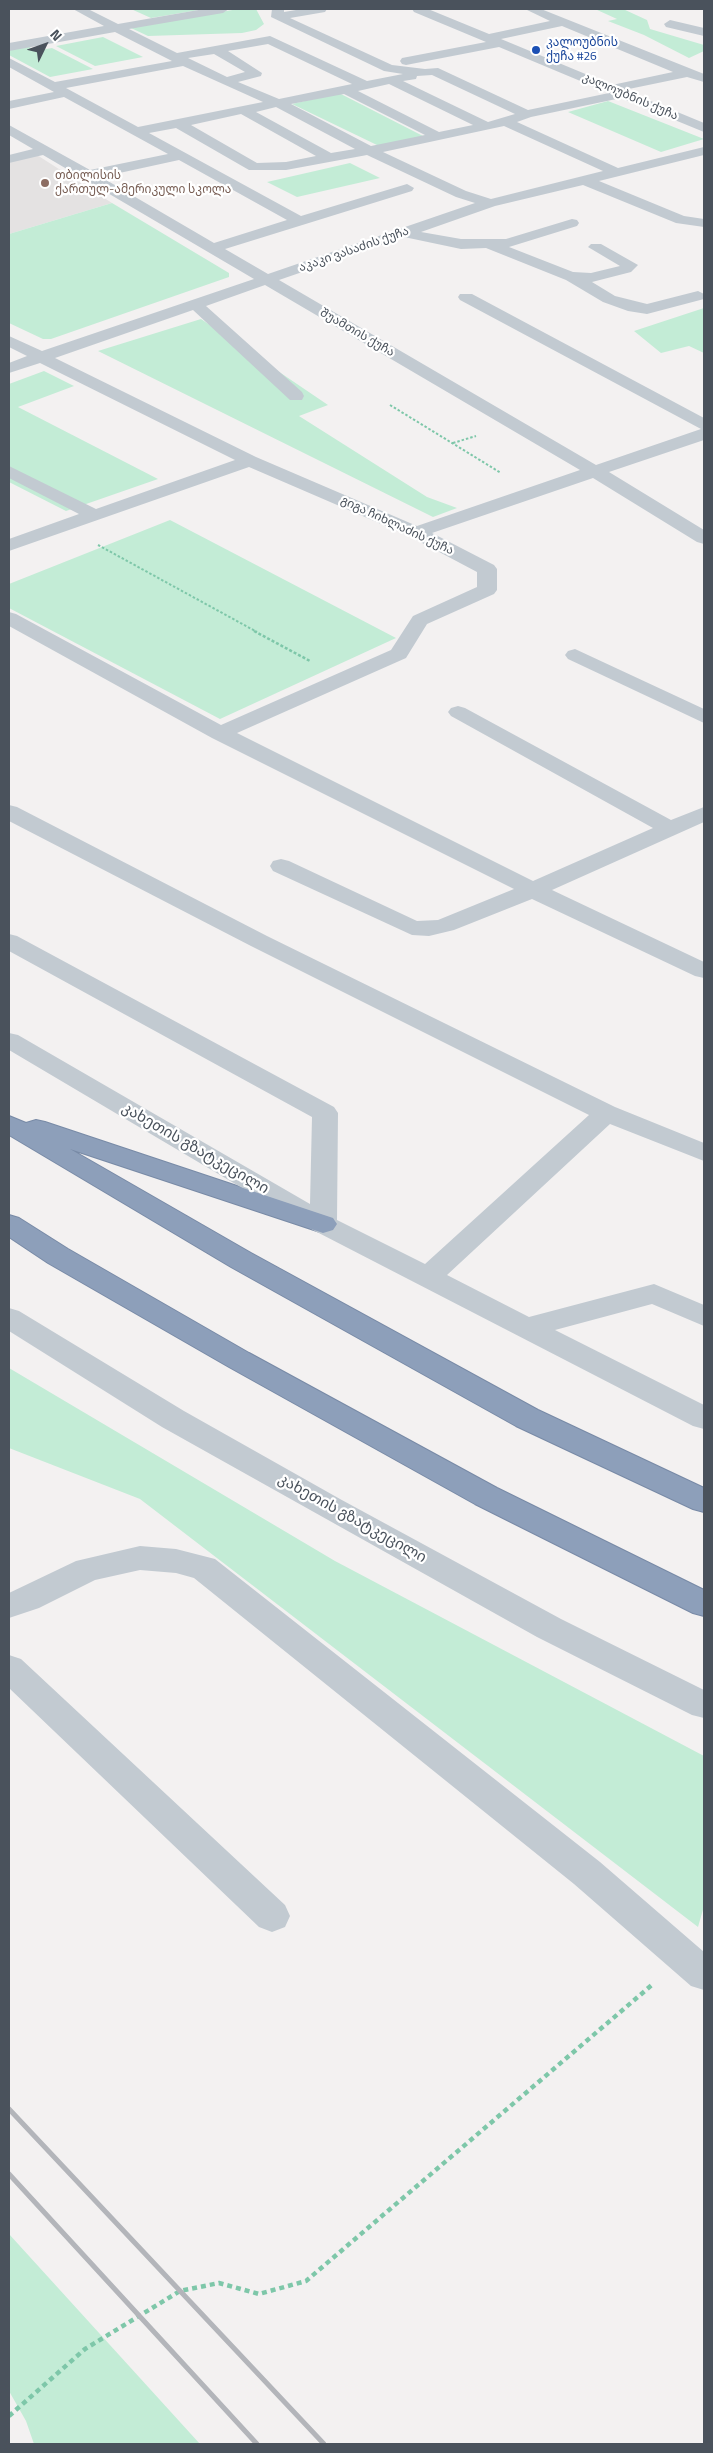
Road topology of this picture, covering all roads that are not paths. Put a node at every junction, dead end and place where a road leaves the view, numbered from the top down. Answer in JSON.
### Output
{"nodes":[{"id":1,"x":79,"y":9,"type":"edge"},
{"id":2,"x":223,"y":9,"type":"edge"},
{"id":3,"x":321,"y":9,"type":"edge"},
{"id":4,"x":418,"y":9,"type":"edge"},
{"id":5,"x":531,"y":9,"type":"edge"},
{"id":6,"x":277,"y":13,"type":"edge"},
{"id":7,"x":563,"y":22,"type":"junction"},
{"id":8,"x":670,"y":24,"type":"dead end"},
{"id":9,"x":117,"y":27,"type":"junction"},
{"id":10,"x":9,"y":32,"type":"edge"},
{"id":11,"x":704,"y":32,"type":"edge"},
{"id":12,"x":494,"y":40,"type":"junction"},
{"id":13,"x":30,"y":43,"type":"junction"},
{"id":14,"x":9,"y":47,"type":"edge"},
{"id":15,"x":216,"y":50,"type":"junction"},
{"id":16,"x":180,"y":59,"type":"junction"},
{"id":17,"x":419,"y":59,"type":"junction"},
{"id":18,"x":9,"y":62,"type":"edge"},
{"id":19,"x":384,"y":66,"type":"junction"},
{"id":20,"x":425,"y":73,"type":"junction"},
{"id":21,"x":687,"y":73,"type":"junction"},
{"id":22,"x":36,"y":77,"type":"junction"},
{"id":23,"x":704,"y":78,"type":"edge"},
{"id":24,"x":18,"y":80,"type":"dead end"},
{"id":25,"x":390,"y":80,"type":"junction"},
{"id":26,"x":226,"y":81,"type":"junction"},
{"id":27,"x":365,"y":85,"type":"junction"},
{"id":28,"x":53,"y":86,"type":"junction"},
{"id":29,"x":345,"y":89,"type":"junction"},
{"id":30,"x":617,"y":92,"type":"junction"},
{"id":31,"x":66,"y":93,"type":"junction"},
{"id":32,"x":278,"y":103,"type":"junction"},
{"id":33,"x":9,"y":104,"type":"edge"},
{"id":34,"x":243,"y":110,"type":"junction"},
{"id":35,"x":528,"y":114,"type":"junction"},
{"id":36,"x":505,"y":122,"type":"junction"},
{"id":37,"x":178,"y":123,"type":"junction"},
{"id":38,"x":486,"y":126,"type":"junction"},
{"id":39,"x":704,"y":128,"type":"edge"},
{"id":40,"x":10,"y":130,"type":"edge"},
{"id":41,"x":135,"y":132,"type":"junction"},
{"id":42,"x":439,"y":137,"type":"junction"},
{"id":43,"x":44,"y":150,"type":"junction"},
{"id":44,"x":369,"y":151,"type":"junction"},
{"id":45,"x":704,"y":151,"type":"edge"},
{"id":46,"x":180,"y":156,"type":"junction"},
{"id":47,"x":330,"y":157,"type":"junction"},
{"id":48,"x":9,"y":158,"type":"edge"},
{"id":49,"x":616,"y":172,"type":"junction"},
{"id":50,"x":88,"y":175,"type":"junction"},
{"id":51,"x":584,"y":180,"type":"junction"},
{"id":52,"x":407,"y":188,"type":"dead end"},
{"id":53,"x":490,"y":203,"type":"junction"},
{"id":54,"x":300,"y":221,"type":"junction"},
{"id":55,"x":704,"y":222,"type":"edge"},
{"id":56,"x":572,"y":223,"type":"dead end"},
{"id":57,"x":404,"y":233,"type":"junction"},
{"id":58,"x":489,"y":244,"type":"junction"},
{"id":59,"x":596,"y":247,"type":"dead end"},
{"id":60,"x":212,"y":248,"type":"junction"},
{"id":61,"x":571,"y":277,"type":"junction"},
{"id":62,"x":267,"y":280,"type":"junction"},
{"id":63,"x":698,"y":296,"type":"dead end"},
{"id":64,"x":466,"y":297,"type":"dead end"},
{"id":65,"x":196,"y":305,"type":"junction"},
{"id":66,"x":9,"y":341,"type":"edge"},
{"id":67,"x":41,"y":357,"type":"junction"},
{"id":68,"x":9,"y":368,"type":"edge"},
{"id":69,"x":296,"y":396,"type":"dead end"},
{"id":70,"x":704,"y":424,"type":"edge"},
{"id":71,"x":704,"y":434,"type":"edge"},
{"id":72,"x":250,"y":461,"type":"junction"},
{"id":73,"x":9,"y":471,"type":"edge"},
{"id":74,"x":594,"y":471,"type":"junction"},
{"id":75,"x":94,"y":515,"type":"junction"},
{"id":76,"x":416,"y":532,"type":"junction"},
{"id":77,"x":704,"y":538,"type":"edge"},
{"id":78,"x":9,"y":545,"type":"edge"},
{"id":79,"x":9,"y":618,"type":"edge"},
{"id":80,"x":575,"y":655,"type":"dead end"},
{"id":81,"x":458,"y":712,"type":"dead end"},
{"id":82,"x":704,"y":717,"type":"edge"},
{"id":83,"x":220,"y":732,"type":"junction"},
{"id":84,"x":9,"y":812,"type":"edge"},
{"id":85,"x":704,"y":814,"type":"edge"},
{"id":86,"x":672,"y":830,"type":"junction"},
{"id":87,"x":281,"y":866,"type":"dead end"},
{"id":88,"x":533,"y":890,"type":"junction"},
{"id":89,"x":9,"y":941,"type":"edge"},
{"id":90,"x":704,"y":971,"type":"edge"},
{"id":91,"x":9,"y":1040,"type":"edge"},
{"id":92,"x":606,"y":1113,"type":"junction"},
{"id":93,"x":9,"y":1119,"type":"edge"},
{"id":94,"x":9,"y":1124,"type":"edge"},
{"id":95,"x":704,"y":1153,"type":"edge"},
{"id":96,"x":9,"y":1224,"type":"edge"},
{"id":97,"x":323,"y":1224,"type":"junction"},
{"id":98,"x":428,"y":1277,"type":"junction"},
{"id":99,"x":704,"y":1316,"type":"edge"},
{"id":100,"x":9,"y":1318,"type":"edge"},
{"id":101,"x":527,"y":1327,"type":"junction"},
{"id":102,"x":704,"y":1418,"type":"edge"},
{"id":103,"x":704,"y":1501,"type":"edge"},
{"id":104,"x":704,"y":1604,"type":"edge"},
{"id":105,"x":9,"y":1606,"type":"edge"},
{"id":106,"x":9,"y":1668,"type":"edge"},
{"id":107,"x":704,"y":1705,"type":"edge"},
{"id":108,"x":272,"y":1916,"type":"dead end"},
{"id":109,"x":694,"y":1965,"type":"edge"}],
"edges":[{"from":1,"to":9,"type":"street"},
{"from":2,"to":9,"type":"street"},
{"from":3,"to":6,"type":"street"},
{"from":4,"to":12,"type":"street","name":"კალოუბნის ქუჩა"},
{"from":5,"to":7,"type":"street"},
{"from":6,"to":19,"type":"street"},
{"from":7,"to":12,"type":"street"},
{"from":7,"to":21,"type":"street"},
{"from":8,"to":11,"type":"street"},
{"from":9,"to":13,"type":"street"},
{"from":9,"to":16,"type":"street"},
{"from":10,"to":13,"type":"street"},
{"from":12,"to":17,"type":"street"},
{"from":12,"to":30,"type":"street","name":"კალოუბნის ქუჩა"},
{"from":13,"to":14,"type":"street"},
{"from":15,"to":16,"type":"street"},
{"from":15,"to":26,"type":"street"},
{"from":15,"to":27,"type":"street"},
{"from":16,"to":26,"type":"street"},
{"from":16,"to":28,"type":"street"},
{"from":17,"to":19,"type":"street"},
{"from":17,"to":20,"type":"street"},
{"from":18,"to":22,"type":"street"},
{"from":19,"to":20,"type":"street"},
{"from":20,"to":25,"type":"street"},
{"from":20,"to":35,"type":"street"},
{"from":21,"to":23,"type":"street"},
{"from":21,"to":30,"type":"street"},
{"from":22,"to":24,"type":"street"},
{"from":22,"to":28,"type":"street"},
{"from":25,"to":27,"type":"street"},
{"from":25,"to":38,"type":"street"},
{"from":26,"to":32,"type":"street"},
{"from":27,"to":29,"type":"street"},
{"from":28,"to":31,"type":"street"},
{"from":29,"to":32,"type":"street"},
{"from":29,"to":42,"type":"street"},
{"from":30,"to":35,"type":"street"},
{"from":30,"to":39,"type":"street","name":"კალოუბნის ქუჩა"},
{"from":31,"to":33,"type":"street"},
{"from":31,"to":41,"type":"street"},
{"from":32,"to":34,"type":"street"},
{"from":32,"to":44,"type":"street"},
{"from":34,"to":37,"type":"street"},
{"from":34,"to":47,"type":"street"},
{"from":35,"to":36,"type":"street"},
{"from":36,"to":38,"type":"street"},
{"from":36,"to":49,"type":"street"},
{"from":37,"to":41,"type":"street"},
{"from":37,"to":47,"type":"street"},
{"from":38,"to":42,"type":"street"},
{"from":40,"to":43,"type":"street","name":"შუამთის ქუჩა"},
{"from":41,"to":46,"type":"street"},
{"from":42,"to":44,"type":"street"},
{"from":43,"to":48,"type":"street"},
{"from":43,"to":50,"type":"street","name":"შუამთის ქუჩა"},
{"from":44,"to":47,"type":"street"},
{"from":44,"to":53,"type":"street"},
{"from":45,"to":49,"type":"street","name":"აკაკი ვასაძის ქუჩა"},
{"from":46,"to":50,"type":"street"},
{"from":46,"to":54,"type":"street"},
{"from":49,"to":51,"type":"street","name":"აკაკი ვასაძის ქუჩა"},
{"from":50,"to":60,"type":"street","name":"შუამთის ქუჩა"},
{"from":51,"to":53,"type":"street","name":"აკაკი ვასაძის ქუჩა"},
{"from":51,"to":55,"type":"street"},
{"from":52,"to":54,"type":"street"},
{"from":53,"to":57,"type":"street","name":"აკაკი ვასაძის ქუჩა"},
{"from":54,"to":60,"type":"street"},
{"from":56,"to":58,"type":"street"},
{"from":57,"to":58,"type":"street"},
{"from":57,"to":62,"type":"street","name":"აკაკი ვასაძის ქუჩა"},
{"from":58,"to":61,"type":"street"},
{"from":59,"to":61,"type":"street"},
{"from":60,"to":62,"type":"street","name":"შუამთის ქუჩა"},
{"from":61,"to":63,"type":"street"},
{"from":62,"to":65,"type":"street","name":"აკაკი ვასაძის ქუჩა"},
{"from":62,"to":74,"type":"street","name":"შუამთის ქუჩა"},
{"from":64,"to":70,"type":"street"},
{"from":65,"to":67,"type":"street","name":"აკაკი ვასაძის ქუჩა"},
{"from":65,"to":69,"type":"street"},
{"from":66,"to":67,"type":"street","name":"გიგა ჩიხლაძის ქუჩა"},
{"from":67,"to":68,"type":"street","name":"აკაკი ვასაძის ქუჩა"},
{"from":67,"to":72,"type":"street","name":"გიგა ჩიხლაძის ქუჩა"},
{"from":71,"to":74,"type":"street"},
{"from":72,"to":75,"type":"street"},
{"from":72,"to":76,"type":"street","name":"გიგა ჩიხლაძის ქუჩა"},
{"from":73,"to":75,"type":"street"},
{"from":74,"to":76,"type":"street"},
{"from":74,"to":77,"type":"street","name":"შუამთის ქუჩა"},
{"from":75,"to":78,"type":"street"},
{"from":76,"to":83,"type":"street","name":"გიგა ჩიხლაძის ქუჩა"},
{"from":79,"to":83,"type":"street"},
{"from":80,"to":82,"type":"street"},
{"from":81,"to":86,"type":"street"},
{"from":83,"to":88,"type":"street"},
{"from":84,"to":92,"type":"street"},
{"from":85,"to":86,"type":"street"},
{"from":86,"to":88,"type":"street"},
{"from":87,"to":88,"type":"street"},
{"from":88,"to":90,"type":"street"},
{"from":89,"to":97,"type":"street"},
{"from":91,"to":97,"type":"street","name":"კახეთის გზატკეცილი"},
{"from":92,"to":95,"type":"street"},
{"from":92,"to":98,"type":"street"},
{"from":93,"to":97,"type":"highway"},
{"from":94,"to":103,"type":"highway"},
{"from":96,"to":104,"type":"highway"},
{"from":97,"to":98,"type":"street","name":"კახეთის გზატკეცილი"},
{"from":98,"to":101,"type":"street","name":"კახეთის გზატკეცილი"},
{"from":99,"to":101,"type":"street"},
{"from":100,"to":107,"type":"street","name":"კახეთის გზატკეცილი"},
{"from":101,"to":102,"type":"street","name":"კახეთის გზატკეცილი"},
{"from":105,"to":109,"type":"street"},
{"from":106,"to":108,"type":"street"}]}
